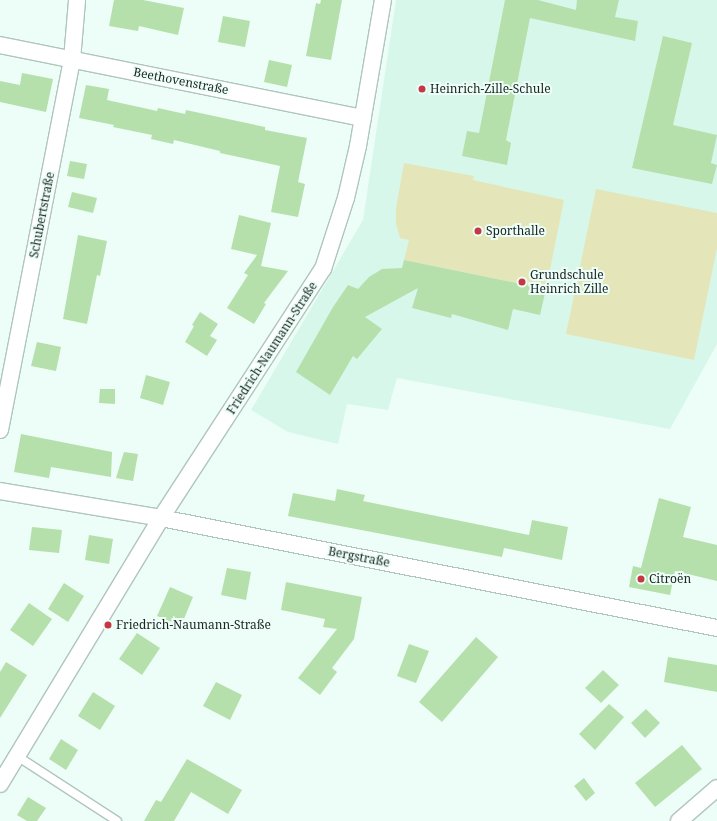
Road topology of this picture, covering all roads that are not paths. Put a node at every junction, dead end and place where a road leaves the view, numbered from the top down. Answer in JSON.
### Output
{"nodes":[{"id":1,"x":77,"y":0,"type":"edge"},
{"id":2,"x":383,"y":0,"type":"edge"},
{"id":3,"x":0,"y":44,"type":"edge"},
{"id":4,"x":72,"y":60,"type":"junction"},
{"id":5,"x":363,"y":118,"type":"junction"},
{"id":6,"x":0,"y":430,"type":"edge"},
{"id":7,"x":0,"y":491,"type":"edge"},
{"id":8,"x":161,"y":518,"type":"junction"},
{"id":9,"x":717,"y":628,"type":"edge"},
{"id":10,"x":17,"y":756,"type":"junction"},
{"id":11,"x":0,"y":784,"type":"edge"},
{"id":12,"x":717,"y":788,"type":"edge"},
{"id":13,"x":117,"y":821,"type":"edge"},
{"id":14,"x":680,"y":821,"type":"edge"}],
"edges":[{"from":1,"to":4,"type":"street","name":"Schubertstraße"},
{"from":2,"to":5,"type":"street","name":"Friedrich-Naumann-Straße"},
{"from":3,"to":4,"type":"street","name":"Beethovenstraße"},
{"from":4,"to":5,"type":"street","name":"Beethovenstraße"},
{"from":4,"to":6,"type":"street","name":"Schubertstraße"},
{"from":5,"to":8,"type":"street","name":"Friedrich-Naumann-Straße"},
{"from":7,"to":8,"type":"street","name":"Bergstraße"},
{"from":8,"to":9,"type":"street","name":"Bergstraße"},
{"from":8,"to":10,"type":"street","name":"Friedrich-Naumann-Straße"},
{"from":10,"to":11,"type":"street","name":"Friedrich-Naumann-Straße"},
{"from":10,"to":13,"type":"lane"},
{"from":12,"to":14,"type":"street"}]}
